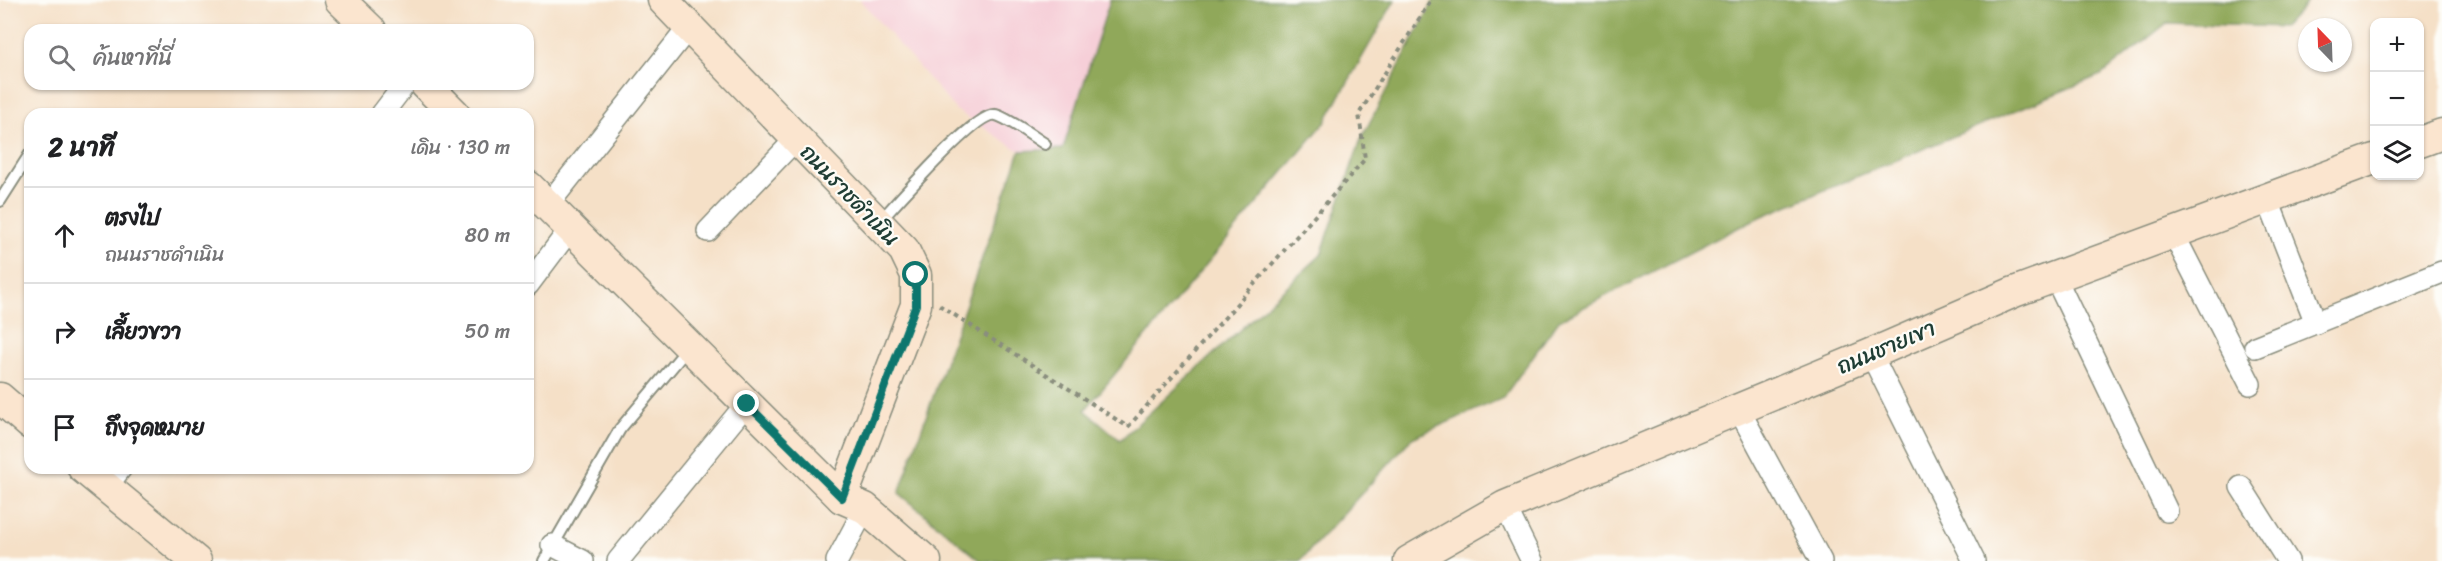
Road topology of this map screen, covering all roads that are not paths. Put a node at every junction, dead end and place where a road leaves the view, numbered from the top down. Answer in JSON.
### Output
{"nodes":[{"id":1,"x":340,"y":0,"type":"edge"},
{"id":2,"x":663,"y":0,"type":"edge"},
{"id":3,"x":365,"y":24,"type":"edge"},
{"id":4,"x":689,"y":27,"type":"junction"},
{"id":5,"x":400,"y":90,"type":"edge"},
{"id":6,"x":431,"y":90,"type":"edge"},
{"id":7,"x":387,"y":108,"type":"edge"},
{"id":8,"x":449,"y":108,"type":"edge"},
{"id":9,"x":2442,"y":134,"type":"edge"},
{"id":10,"x":796,"y":139,"type":"junction"},
{"id":11,"x":2424,"y":141,"type":"edge"},
{"id":12,"x":1045,"y":144,"type":"dead end"},
{"id":13,"x":2370,"y":160,"type":"edge"},
{"id":14,"x":24,"y":163,"type":"edge"},
{"id":15,"x":538,"y":196,"type":"edge"},
{"id":16,"x":2267,"y":198,"type":"junction"},
{"id":17,"x":0,"y":201,"type":"edge"},
{"id":18,"x":878,"y":223,"type":"junction"},
{"id":19,"x":570,"y":229,"type":"junction"},
{"id":20,"x":708,"y":231,"type":"dead end"},
{"id":21,"x":2173,"y":233,"type":"junction"},
{"id":22,"x":2442,"y":272,"type":"edge"},
{"id":23,"x":534,"y":277,"type":"edge"},
{"id":24,"x":2055,"y":277,"type":"junction"},
{"id":25,"x":2316,"y":322,"type":"junction"},
{"id":26,"x":689,"y":346,"type":"junction"},
{"id":27,"x":2255,"y":347,"type":"dead end"},
{"id":28,"x":1871,"y":354,"type":"junction"},
{"id":29,"x":2250,"y":384,"type":"dead end"},
{"id":30,"x":0,"y":399,"type":"edge"},
{"id":31,"x":747,"y":404,"type":"junction"},
{"id":32,"x":1738,"y":408,"type":"junction"},
{"id":33,"x":24,"y":419,"type":"edge"},
{"id":34,"x":113,"y":478,"type":"edge"},
{"id":35,"x":2241,"y":487,"type":"dead end"},
{"id":36,"x":853,"y":503,"type":"junction"},
{"id":37,"x":1505,"y":506,"type":"junction"},
{"id":38,"x":2167,"y":511,"type":"dead end"},
{"id":39,"x":548,"y":553,"type":"edge"},
{"id":40,"x":196,"y":561,"type":"edge"},
{"id":41,"x":583,"y":561,"type":"edge"},
{"id":42,"x":618,"y":561,"type":"edge"},
{"id":43,"x":837,"y":561,"type":"edge"},
{"id":44,"x":926,"y":561,"type":"edge"},
{"id":45,"x":1409,"y":561,"type":"edge"},
{"id":46,"x":1532,"y":561,"type":"edge"},
{"id":47,"x":1821,"y":561,"type":"edge"},
{"id":48,"x":1974,"y":561,"type":"edge"},
{"id":49,"x":2288,"y":561,"type":"edge"}],
"edges":[{"from":1,"to":3,"type":"street"},
{"from":2,"to":4,"type":"street","name":"ถนนราชดำเนิน"},
{"from":4,"to":10,"type":"street","name":"ถนนราชดำเนิน"},
{"from":4,"to":15,"type":"street"},
{"from":5,"to":7,"type":"street"},
{"from":6,"to":8,"type":"street"},
{"from":9,"to":11,"type":"street"},
{"from":10,"to":18,"type":"street","name":"ถนนราชดำเนิน"},
{"from":10,"to":20,"type":"street"},
{"from":12,"to":18,"type":"lane"},
{"from":13,"to":16,"type":"street","name":"ถนนชายเขา"},
{"from":14,"to":17,"type":"lane"},
{"from":15,"to":19,"type":"street"},
{"from":16,"to":21,"type":"street","name":"ถนนชายเขา"},
{"from":16,"to":25,"type":"street"},
{"from":18,"to":36,"type":"street","name":"ถนนราชดำเนิน"},
{"from":19,"to":23,"type":"street"},
{"from":19,"to":26,"type":"street"},
{"from":21,"to":24,"type":"street","name":"ถนนชายเขา"},
{"from":21,"to":29,"type":"street"},
{"from":22,"to":25,"type":"street"},
{"from":24,"to":28,"type":"street","name":"ถนนชายเขา"},
{"from":24,"to":38,"type":"street"},
{"from":25,"to":27,"type":"street"},
{"from":26,"to":31,"type":"street"},
{"from":26,"to":39,"type":"lane"},
{"from":28,"to":32,"type":"street","name":"ถนนชายเขา"},
{"from":28,"to":48,"type":"street"},
{"from":30,"to":33,"type":"street"},
{"from":31,"to":36,"type":"street"},
{"from":31,"to":42,"type":"street"},
{"from":32,"to":37,"type":"street","name":"ถนนชายเขา"},
{"from":32,"to":47,"type":"street"},
{"from":34,"to":40,"type":"street"},
{"from":35,"to":49,"type":"street"},
{"from":36,"to":43,"type":"street"},
{"from":36,"to":44,"type":"street"},
{"from":37,"to":45,"type":"street","name":"ถนนชายเขา"},
{"from":37,"to":46,"type":"street"},
{"from":39,"to":41,"type":"street"}]}
